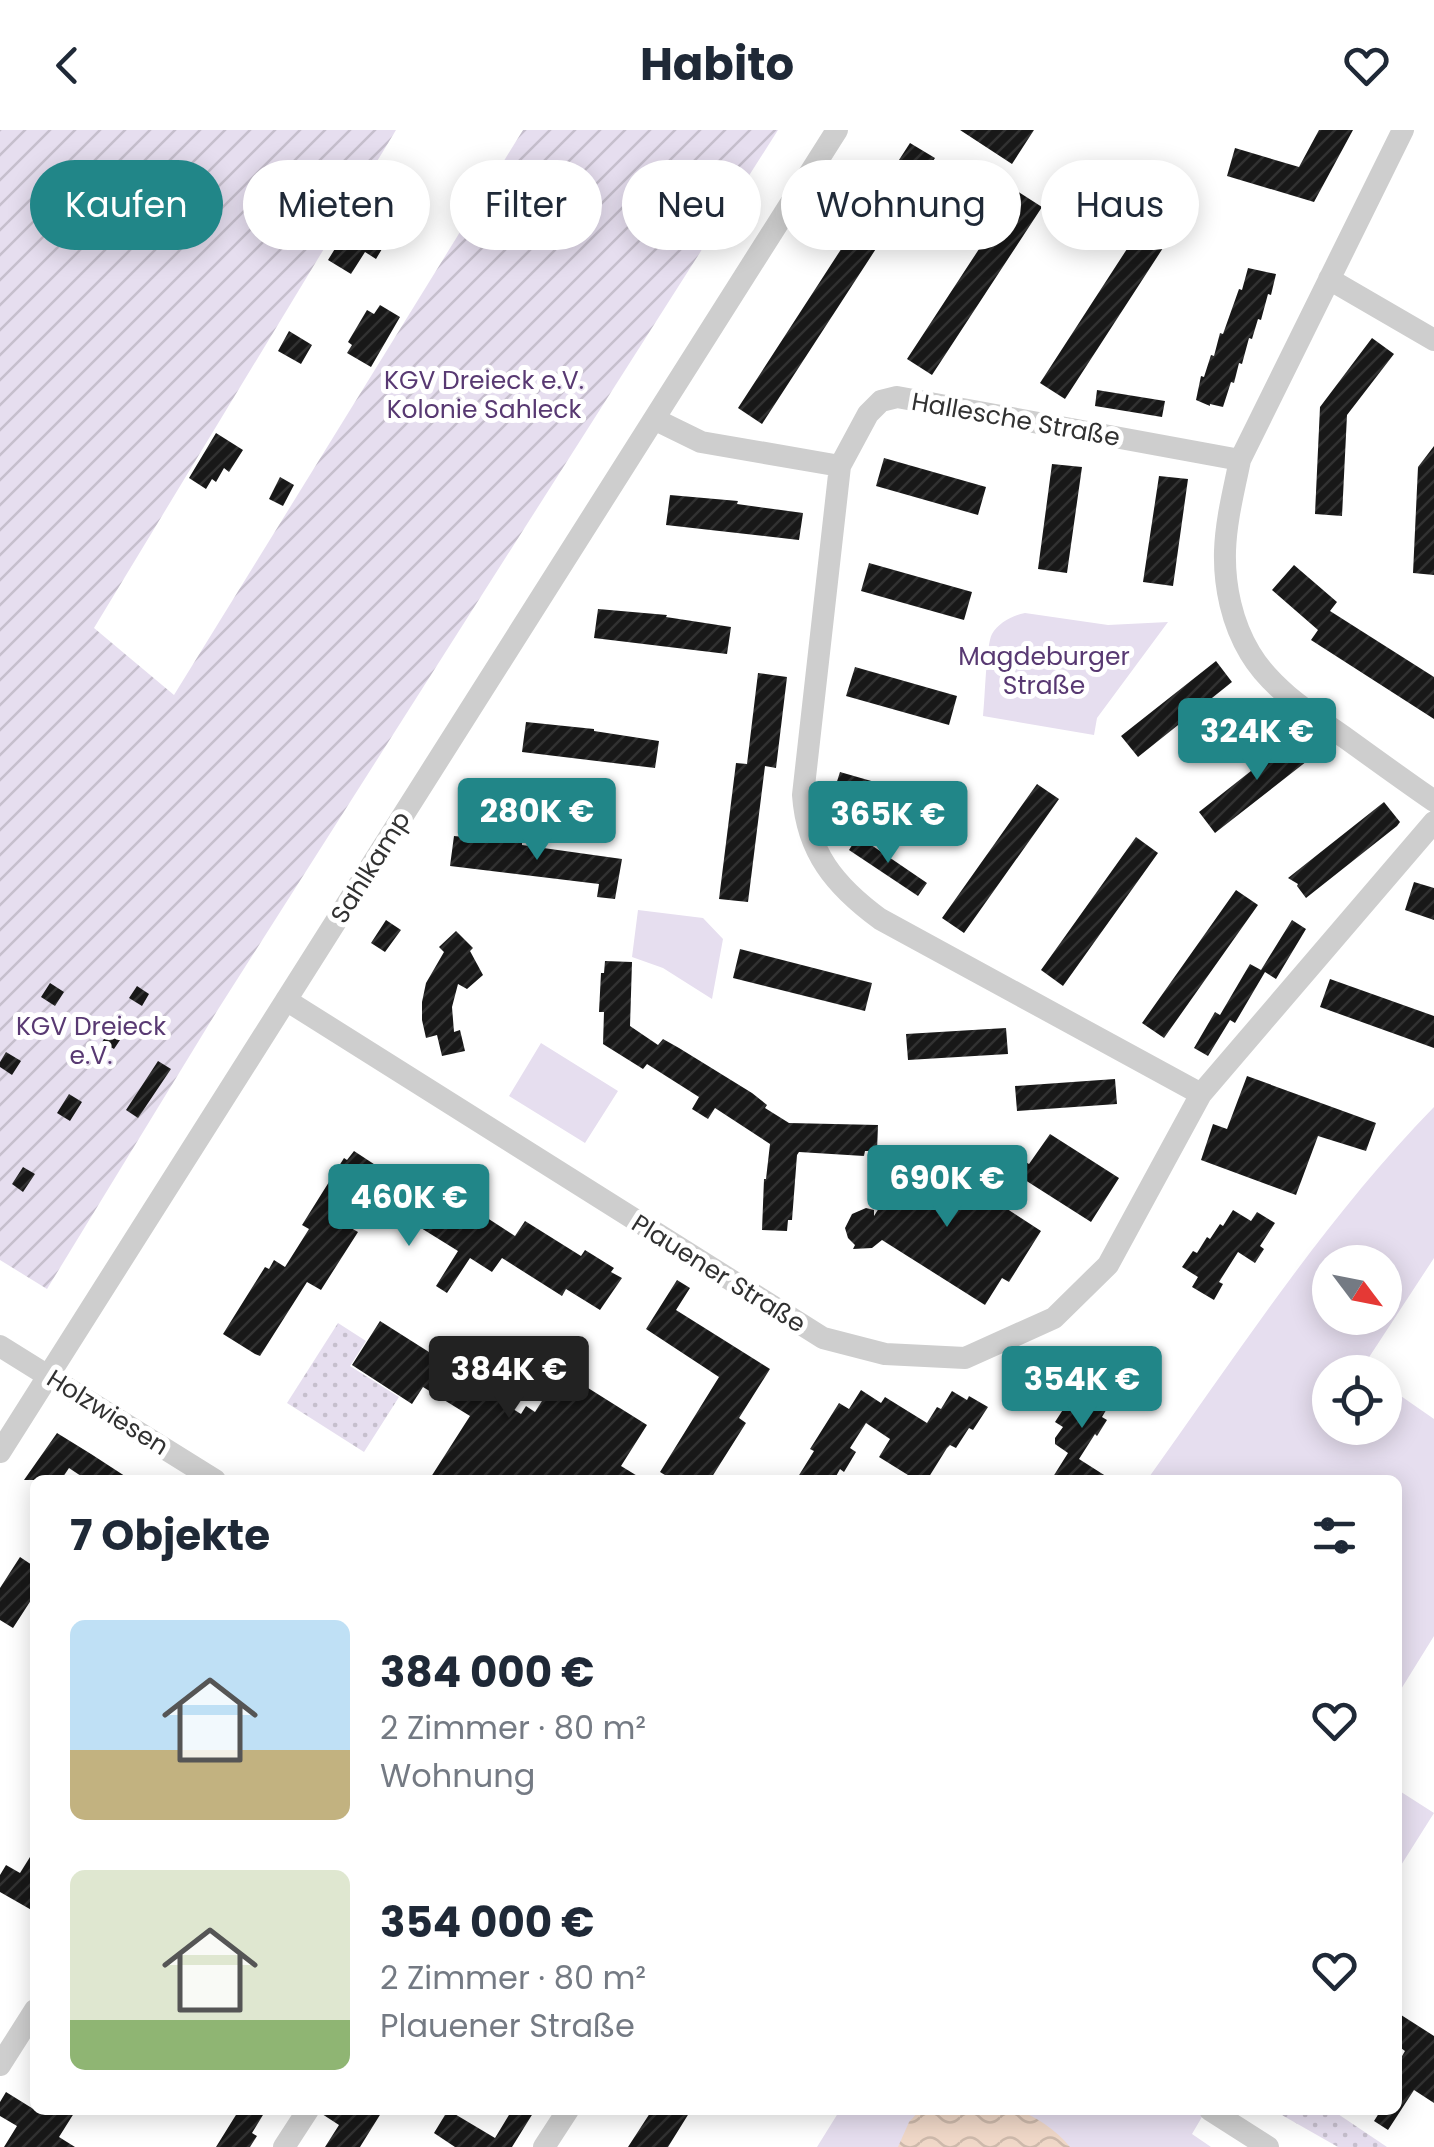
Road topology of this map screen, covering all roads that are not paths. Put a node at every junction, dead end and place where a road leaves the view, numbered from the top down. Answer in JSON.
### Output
{"nodes":[{"id":1,"x":837,"y":130,"type":"edge"},
{"id":2,"x":1403,"y":130,"type":"edge"},
{"id":3,"x":1329,"y":279,"type":"junction"},
{"id":4,"x":1434,"y":340,"type":"edge"},
{"id":5,"x":654,"y":420,"type":"junction"},
{"id":6,"x":1240,"y":460,"type":"junction"},
{"id":7,"x":840,"y":466,"type":"junction"},
{"id":8,"x":1434,"y":801,"type":"edge"},
{"id":9,"x":1434,"y":822,"type":"edge"},
{"id":10,"x":286,"y":1000,"type":"junction"},
{"id":11,"x":1201,"y":1094,"type":"junction"},
{"id":12,"x":0,"y":1346,"type":"edge"},
{"id":13,"x":48,"y":1375,"type":"junction"},
{"id":14,"x":0,"y":1452,"type":"edge"},
{"id":15,"x":206,"y":1475,"type":"edge"},
{"id":16,"x":30,"y":2018,"type":"edge"},
{"id":17,"x":0,"y":2065,"type":"edge"},
{"id":18,"x":305,"y":2115,"type":"edge"},
{"id":19,"x":565,"y":2115,"type":"edge"},
{"id":20,"x":1218,"y":2115,"type":"edge"},
{"id":21,"x":284,"y":2147,"type":"edge"},
{"id":22,"x":544,"y":2147,"type":"edge"},
{"id":23,"x":1268,"y":2147,"type":"edge"}],
"edges":[{"from":1,"to":5,"type":"street","name":"Sahlkamp"},
{"from":2,"to":3,"type":"street"},
{"from":3,"to":4,"type":"street"},
{"from":3,"to":6,"type":"street"},
{"from":5,"to":7,"type":"street"},
{"from":5,"to":10,"type":"street","name":"Sahlkamp"},
{"from":6,"to":7,"type":"street","name":"Hallesche Straße"},
{"from":6,"to":8,"type":"street"},
{"from":7,"to":11,"type":"street"},
{"from":9,"to":11,"type":"street","name":"Plauener Straße"},
{"from":10,"to":11,"type":"street","name":"Plauener Straße"},
{"from":10,"to":13,"type":"street","name":"Sahlkamp"},
{"from":12,"to":13,"type":"street","name":"Holzwiesen"},
{"from":13,"to":14,"type":"street","name":"Sahlkamp"},
{"from":13,"to":15,"type":"street","name":"Holzwiesen"},
{"from":16,"to":17,"type":"street"},
{"from":18,"to":21,"type":"street"},
{"from":19,"to":22,"type":"street"},
{"from":20,"to":23,"type":"street"}]}
